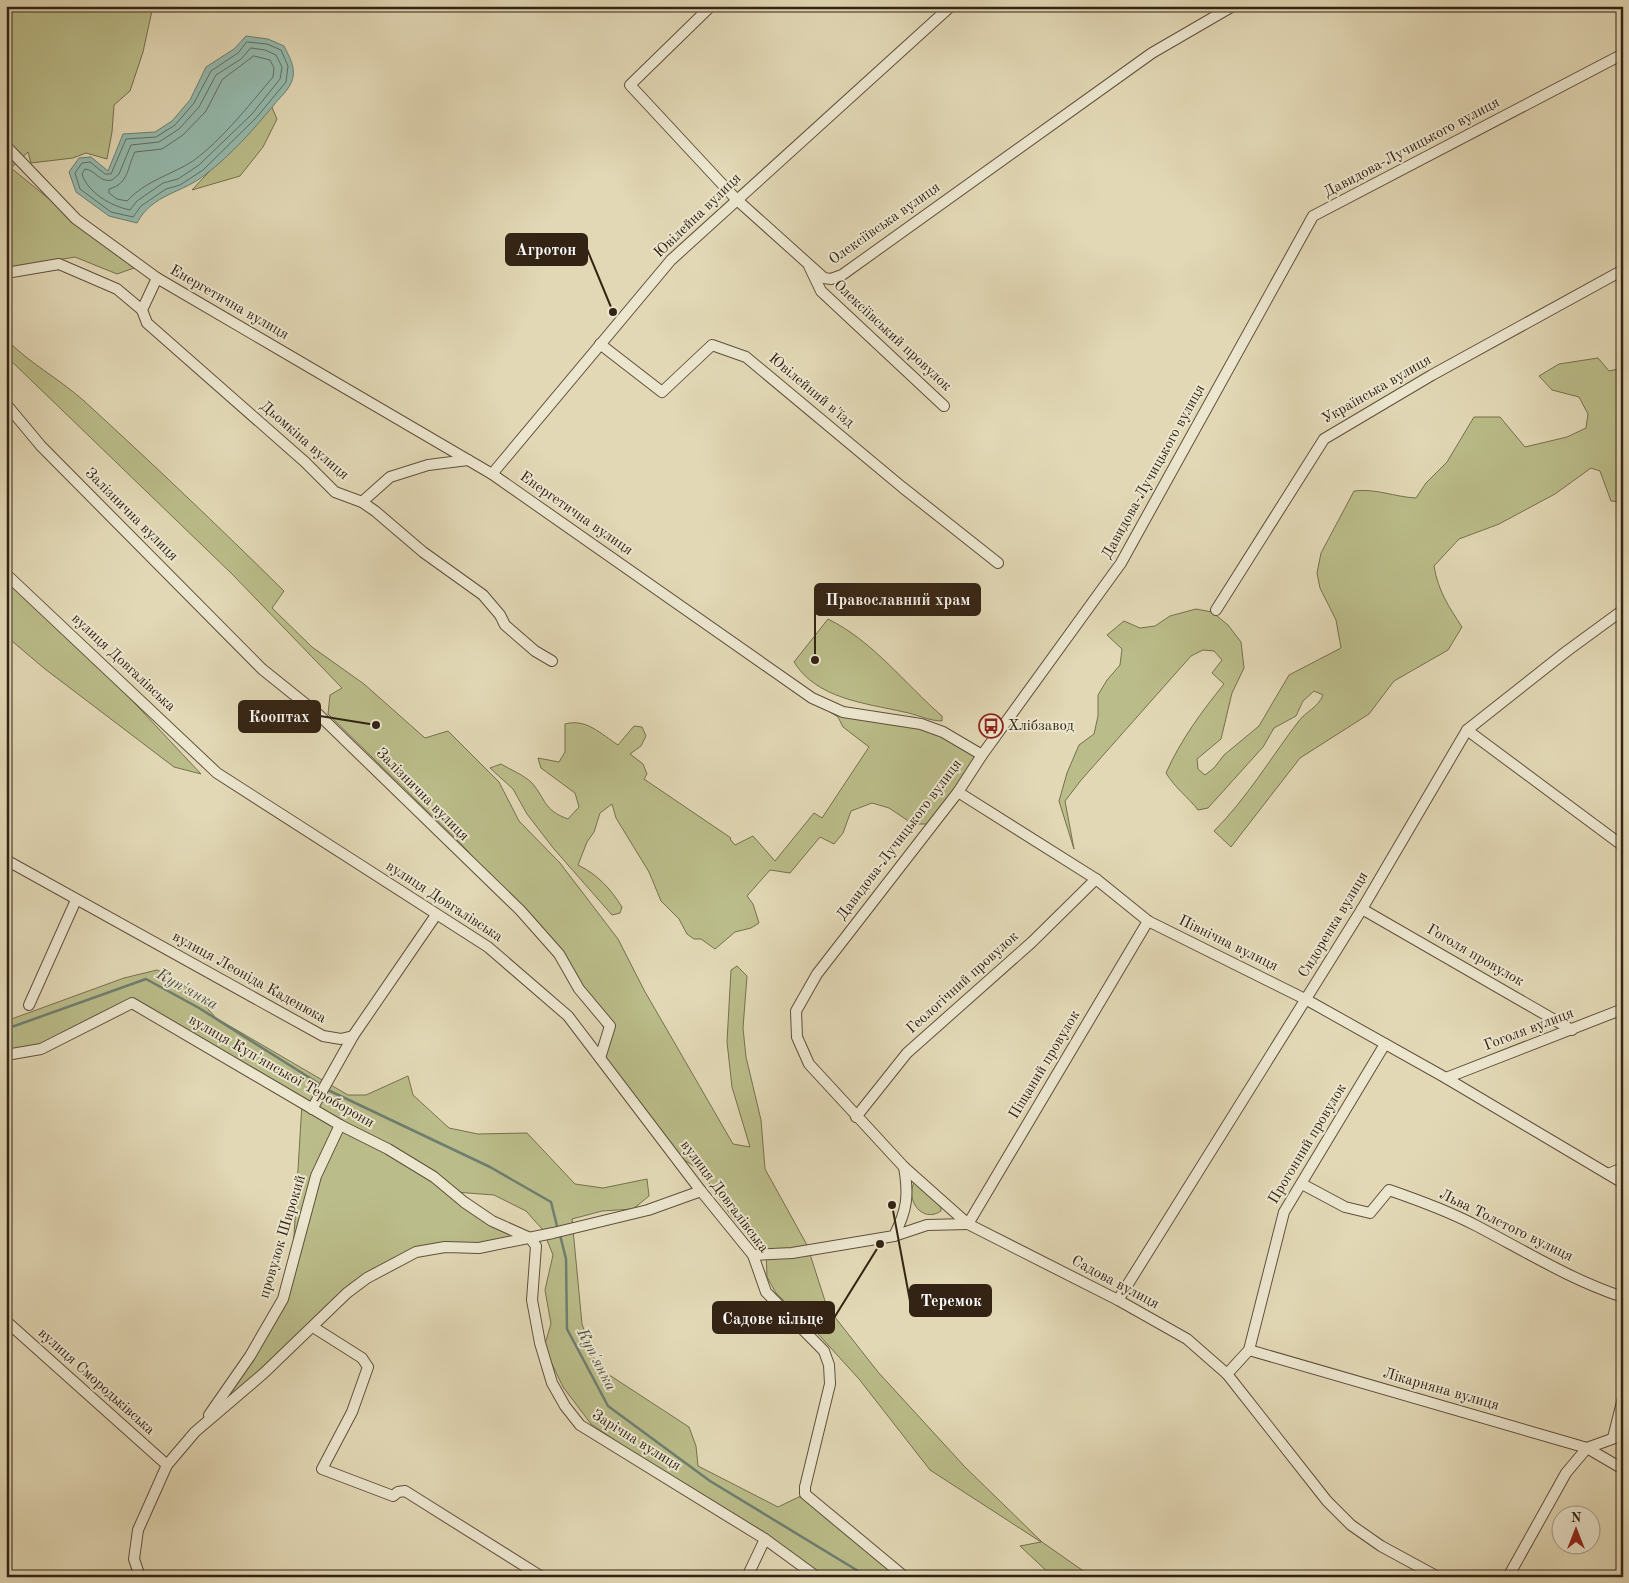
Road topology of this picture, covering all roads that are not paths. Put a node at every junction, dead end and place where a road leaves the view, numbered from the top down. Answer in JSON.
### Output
{"nodes":[{"id":1,"x":712,"y":6,"type":"edge"},
{"id":2,"x":951,"y":6,"type":"edge"},
{"id":3,"x":1233,"y":6,"type":"edge"},
{"id":4,"x":1623,"y":54,"type":"edge"},
{"id":5,"x":6,"y":146,"type":"edge"},
{"id":6,"x":736,"y":199,"type":"junction"},
{"id":7,"x":806,"y":261,"type":"junction"},
{"id":8,"x":1623,"y":270,"type":"edge"},
{"id":9,"x":6,"y":273,"type":"edge"},
{"id":10,"x":156,"y":278,"type":"junction"},
{"id":11,"x":142,"y":310,"type":"junction"},
{"id":12,"x":600,"y":344,"type":"junction"},
{"id":13,"x":6,"y":404,"type":"edge"},
{"id":14,"x":944,"y":406,"type":"dead end"},
{"id":15,"x":468,"y":460,"type":"junction"},
{"id":16,"x":492,"y":474,"type":"junction"},
{"id":17,"x":362,"y":502,"type":"junction"},
{"id":18,"x":998,"y":563,"type":"dead end"},
{"id":19,"x":6,"y":574,"type":"edge"},
{"id":20,"x":1216,"y":610,"type":"dead end"},
{"id":21,"x":1623,"y":610,"type":"edge"},
{"id":22,"x":552,"y":662,"type":"dead end"},
{"id":23,"x":1467,"y":730,"type":"junction"},
{"id":24,"x":982,"y":754,"type":"junction"},
{"id":25,"x":958,"y":792,"type":"junction"},
{"id":26,"x":1623,"y":846,"type":"edge"},
{"id":27,"x":6,"y":860,"type":"edge"},
{"id":28,"x":1096,"y":879,"type":"junction"},
{"id":29,"x":76,"y":900,"type":"junction"},
{"id":30,"x":1362,"y":909,"type":"junction"},
{"id":31,"x":436,"y":915,"type":"junction"},
{"id":32,"x":1148,"y":921,"type":"junction"},
{"id":33,"x":1307,"y":1000,"type":"junction"},
{"id":34,"x":29,"y":1005,"type":"dead end"},
{"id":35,"x":1623,"y":1009,"type":"edge"},
{"id":36,"x":796,"y":1011,"type":"joint"},
{"id":37,"x":1572,"y":1030,"type":"junction"},
{"id":38,"x":353,"y":1036,"type":"junction"},
{"id":39,"x":1385,"y":1044,"type":"junction"},
{"id":40,"x":6,"y":1055,"type":"edge"},
{"id":41,"x":600,"y":1058,"type":"junction"},
{"id":42,"x":1446,"y":1078,"type":"junction"},
{"id":43,"x":312,"y":1109,"type":"junction"},
{"id":44,"x":856,"y":1117,"type":"junction"},
{"id":45,"x":340,"y":1125,"type":"junction"},
{"id":46,"x":904,"y":1167,"type":"junction"},
{"id":47,"x":1623,"y":1168,"type":"edge"},
{"id":48,"x":1608,"y":1174,"type":"junction"},
{"id":49,"x":1623,"y":1183,"type":"edge"},
{"id":50,"x":1302,"y":1184,"type":"junction"},
{"id":51,"x":701,"y":1191,"type":"junction"},
{"id":52,"x":968,"y":1224,"type":"junction"},
{"id":53,"x":894,"y":1236,"type":"junction"},
{"id":54,"x":530,"y":1238,"type":"junction"},
{"id":55,"x":753,"y":1255,"type":"junction"},
{"id":56,"x":1623,"y":1297,"type":"edge"},
{"id":57,"x":1118,"y":1300,"type":"junction"},
{"id":58,"x":6,"y":1320,"type":"edge"},
{"id":59,"x":313,"y":1327,"type":"junction"},
{"id":60,"x":1249,"y":1350,"type":"junction"},
{"id":61,"x":1227,"y":1374,"type":"junction"},
{"id":62,"x":1623,"y":1398,"type":"edge"},
{"id":63,"x":199,"y":1429,"type":"junction"},
{"id":64,"x":1618,"y":1437,"type":"edge"},
{"id":65,"x":1587,"y":1448,"type":"junction"},
{"id":66,"x":167,"y":1465,"type":"junction"},
{"id":67,"x":1623,"y":1470,"type":"edge"},
{"id":68,"x":765,"y":1539,"type":"junction"},
{"id":69,"x":140,"y":1577,"type":"edge"},
{"id":70,"x":542,"y":1577,"type":"edge"},
{"id":71,"x":747,"y":1577,"type":"edge"},
{"id":72,"x":817,"y":1577,"type":"edge"},
{"id":73,"x":905,"y":1577,"type":"edge"},
{"id":74,"x":1438,"y":1577,"type":"edge"},
{"id":75,"x":1508,"y":1577,"type":"edge"}],
"edges":[{"from":1,"to":6,"type":"street","name":"Олексіївська вулиця"},
{"from":2,"to":6,"type":"street","name":"Ювілейна вулиця"},
{"from":3,"to":7,"type":"street","name":"Олексіївська вулиця"},
{"from":4,"to":24,"type":"street","name":"Давидова-Лучицького вулиця"},
{"from":5,"to":10,"type":"street","name":"Енергетична вулиця"},
{"from":6,"to":7,"type":"street","name":"Олексіївська вулиця"},
{"from":6,"to":12,"type":"street","name":"Ювілейна вулиця"},
{"from":7,"to":14,"type":"street","name":"Олексіївський провулок"},
{"from":8,"to":20,"type":"street","name":"Українська вулиця"},
{"from":9,"to":11,"type":"street","name":"Дьомкіна вулиця"},
{"from":10,"to":11,"type":"street"},
{"from":10,"to":15,"type":"street","name":"Енергетична вулиця"},
{"from":11,"to":17,"type":"street","name":"Дьомкіна вулиця"},
{"from":12,"to":16,"type":"street","name":"Ювілейна вулиця"},
{"from":12,"to":18,"type":"street","name":"Ювілейний в'їзд"},
{"from":13,"to":41,"type":"street","name":"Залізнична вулиця"},
{"from":15,"to":16,"type":"street","name":"Енергетична вулиця"},
{"from":15,"to":17,"type":"street"},
{"from":16,"to":24,"type":"street","name":"Енергетична вулиця"},
{"from":17,"to":22,"type":"street","name":"Дьомкіна вулиця"},
{"from":19,"to":31,"type":"street","name":"вулиця Довгалівська"},
{"from":21,"to":23,"type":"street","name":"Сидоренка вулиця"},
{"from":23,"to":26,"type":"street"},
{"from":23,"to":30,"type":"street","name":"Сидоренка вулиця"},
{"from":24,"to":25,"type":"street","name":"Давидова-Лучицького вулиця"},
{"from":25,"to":28,"type":"street","name":"Північна вулиця"},
{"from":25,"to":36,"type":"street","name":"Давидова-Лучицького вулиця"},
{"from":27,"to":29,"type":"street","name":"вулиця Леоніда Каденюка"},
{"from":28,"to":32,"type":"street","name":"Північна вулиця"},
{"from":28,"to":44,"type":"street","name":"Геологічний провулок"},
{"from":29,"to":34,"type":"street"},
{"from":29,"to":38,"type":"street","name":"вулиця Леоніда Каденюка"},
{"from":30,"to":33,"type":"street","name":"Сидоренка вулиця"},
{"from":30,"to":37,"type":"street","name":"Гоголя провулок"},
{"from":31,"to":38,"type":"street"},
{"from":31,"to":41,"type":"street","name":"вулиця Довгалівська"},
{"from":32,"to":33,"type":"street","name":"Північна вулиця"},
{"from":32,"to":52,"type":"street","name":"Піщаний провулок"},
{"from":33,"to":39,"type":"street","name":"Північна вулиця"},
{"from":33,"to":57,"type":"street","name":"Сидоренка вулиця"},
{"from":35,"to":37,"type":"street","name":"Гоголя вулиця"},
{"from":36,"to":44,"type":"street","name":"Садова вулиця"},
{"from":37,"to":42,"type":"street","name":"Гоголя вулиця"},
{"from":38,"to":43,"type":"street"},
{"from":39,"to":42,"type":"street","name":"Північна вулиця"},
{"from":39,"to":50,"type":"street","name":"Прогонний провулок"},
{"from":40,"to":43,"type":"street","name":"вулиця Куп'янської Тероборони"},
{"from":41,"to":51,"type":"street","name":"вулиця Довгалівська"},
{"from":42,"to":48,"type":"street","name":"Північна вулиця"},
{"from":43,"to":45,"type":"street","name":"вулиця Куп'янської Тероборони"},
{"from":44,"to":46,"type":"street","name":"Садова вулиця"},
{"from":45,"to":54,"type":"street","name":"вулиця Куп'янської Тероборони"},
{"from":45,"to":63,"type":"street","name":"провулок Широкий"},
{"from":46,"to":52,"type":"street","name":"Садова вулиця"},
{"from":46,"to":53,"type":"street"},
{"from":47,"to":48,"type":"street"},
{"from":48,"to":49,"type":"street","name":"Північна вулиця"},
{"from":50,"to":56,"type":"street","name":"Льва Толстого вулиця"},
{"from":50,"to":60,"type":"street","name":"Прогонний провулок"},
{"from":51,"to":54,"type":"street"},
{"from":51,"to":55,"type":"street","name":"вулиця Довгалівська"},
{"from":52,"to":53,"type":"street"},
{"from":52,"to":57,"type":"street","name":"Садова вулиця"},
{"from":53,"to":55,"type":"street"},
{"from":54,"to":59,"type":"street"},
{"from":54,"to":68,"type":"street","name":"Зарічна вулиця"},
{"from":55,"to":73,"type":"street","name":"вулиця Довгалівська"},
{"from":57,"to":61,"type":"street","name":"Садова вулиця"},
{"from":58,"to":66,"type":"street","name":"вулиця Смородьківська"},
{"from":59,"to":63,"type":"street"},
{"from":59,"to":70,"type":"street"},
{"from":60,"to":61,"type":"street","name":"Прогонний провулок"},
{"from":60,"to":65,"type":"street","name":"Лікарняна вулиця"},
{"from":61,"to":74,"type":"street","name":"Садова вулиця"},
{"from":62,"to":64,"type":"street"},
{"from":63,"to":66,"type":"street"},
{"from":64,"to":65,"type":"street"},
{"from":65,"to":67,"type":"street","name":"Лікарняна вулиця"},
{"from":65,"to":75,"type":"street"},
{"from":66,"to":69,"type":"street"},
{"from":68,"to":71,"type":"street"},
{"from":68,"to":72,"type":"street","name":"Зарічна вулиця"}]}
